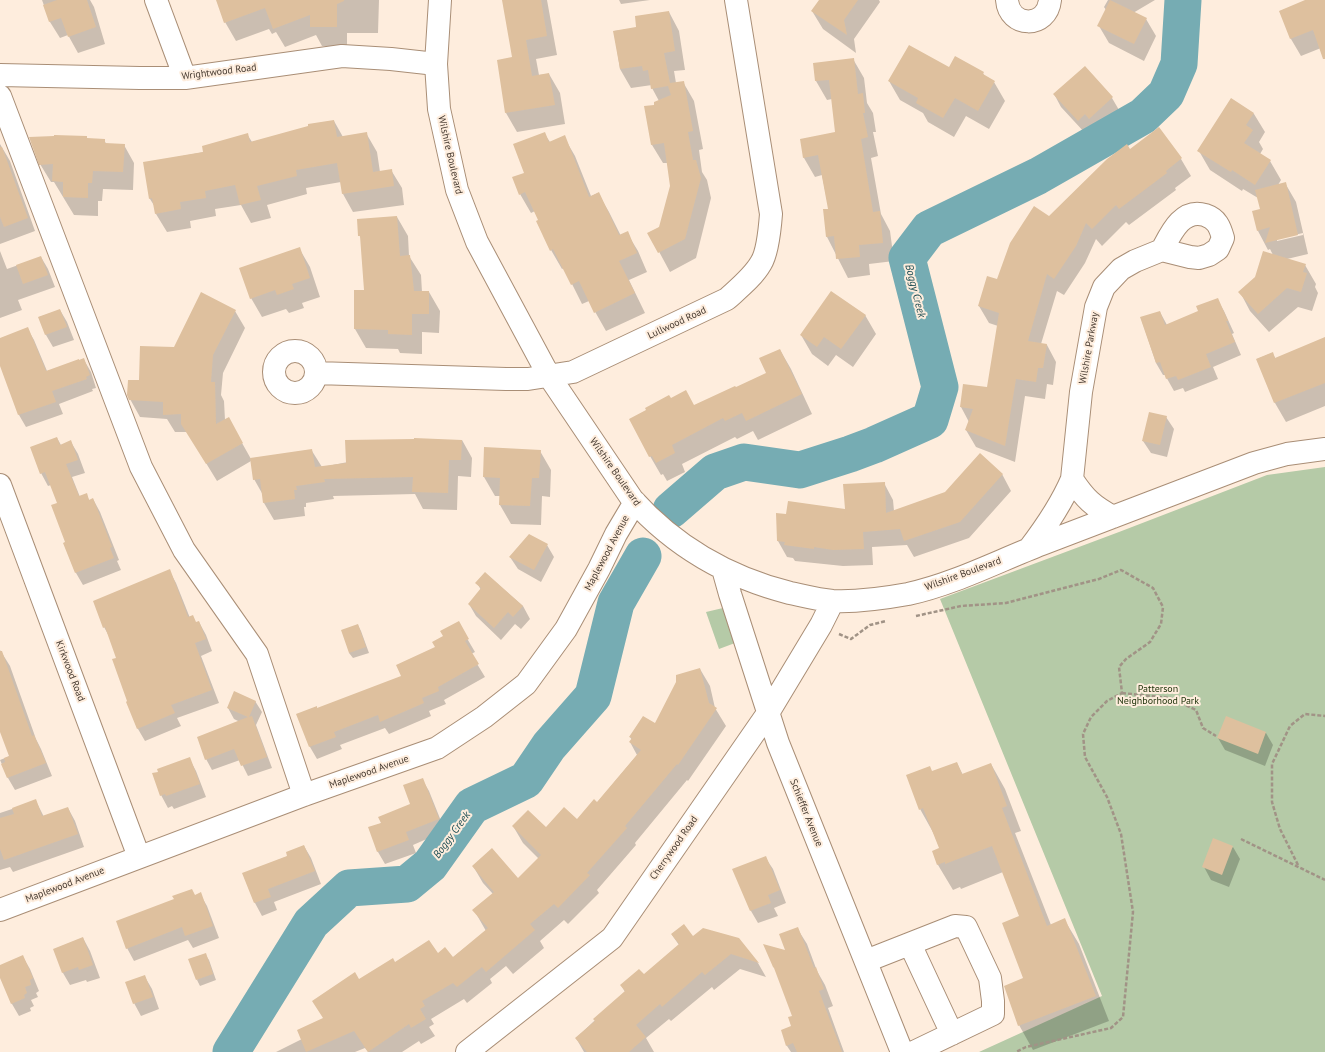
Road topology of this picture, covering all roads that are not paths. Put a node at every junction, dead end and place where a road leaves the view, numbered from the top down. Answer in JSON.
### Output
{"nodes":[{"id":1,"x":156,"y":0,"type":"edge"},
{"id":2,"x":440,"y":0,"type":"edge"},
{"id":3,"x":736,"y":0,"type":"edge"},
{"id":4,"x":1007,"y":0,"type":"edge"},
{"id":5,"x":1050,"y":0,"type":"edge"},
{"id":6,"x":436,"y":64,"type":"junction"},
{"id":7,"x":0,"y":75,"type":"edge"},
{"id":8,"x":185,"y":78,"type":"junction"},
{"id":9,"x":0,"y":96,"type":"edge"},
{"id":10,"x":1162,"y":250,"type":"dead end"},
{"id":11,"x":316,"y":373,"type":"dead end"},
{"id":12,"x":549,"y":376,"type":"junction"},
{"id":13,"x":1325,"y":449,"type":"edge"},
{"id":14,"x":1072,"y":479,"type":"junction"},
{"id":15,"x":0,"y":485,"type":"edge"},
{"id":16,"x":635,"y":502,"type":"junction"},
{"id":17,"x":1113,"y":517,"type":"junction"},
{"id":18,"x":1029,"y":549,"type":"junction"},
{"id":19,"x":723,"y":569,"type":"junction"},
{"id":20,"x":833,"y":601,"type":"junction"},
{"id":21,"x":768,"y":713,"type":"junction"},
{"id":22,"x":304,"y":795,"type":"junction"},
{"id":23,"x":139,"y":857,"type":"junction"},
{"id":24,"x":0,"y":910,"type":"edge"},
{"id":25,"x":910,"y":944,"type":"junction"},
{"id":26,"x":866,"y":961,"type":"junction"},
{"id":27,"x":952,"y":1034,"type":"junction"},
{"id":28,"x":467,"y":1052,"type":"edge"},
{"id":29,"x":902,"y":1052,"type":"edge"},
{"id":30,"x":914,"y":1052,"type":"edge"}],
"edges":[{"from":1,"to":8,"type":"street"},
{"from":2,"to":6,"type":"street","name":"Wilshire Boulevard"},
{"from":3,"to":12,"type":"street","name":"Lullwood Road"},
{"from":4,"to":5,"type":"street"},
{"from":6,"to":8,"type":"street","name":"Wrightwood Road"},
{"from":6,"to":12,"type":"street","name":"Wilshire Boulevard"},
{"from":7,"to":8,"type":"street","name":"Wrightwood Road"},
{"from":9,"to":22,"type":"street"},
{"from":10,"to":14,"type":"street","name":"Wilshire Parkway"},
{"from":11,"to":12,"type":"street","name":"Lullwood Road"},
{"from":12,"to":16,"type":"street","name":"Wilshire Boulevard"},
{"from":13,"to":17,"type":"street","name":"Wilshire Boulevard"},
{"from":14,"to":17,"type":"street"},
{"from":14,"to":18,"type":"street","name":"Wilshire Parkway"},
{"from":15,"to":23,"type":"street","name":"Kirkwood Road"},
{"from":16,"to":19,"type":"street","name":"Wilshire Boulevard"},
{"from":16,"to":22,"type":"street","name":"Maplewood Avenue"},
{"from":17,"to":18,"type":"street","name":"Wilshire Boulevard"},
{"from":18,"to":20,"type":"street","name":"Wilshire Boulevard"},
{"from":19,"to":20,"type":"street","name":"Wilshire Boulevard"},
{"from":19,"to":21,"type":"street","name":"Schieffer Avenue"},
{"from":20,"to":21,"type":"street","name":"Cherrywood Road"},
{"from":21,"to":26,"type":"street","name":"Schieffer Avenue"},
{"from":21,"to":28,"type":"street","name":"Cherrywood Road"},
{"from":22,"to":23,"type":"street","name":"Maplewood Avenue"},
{"from":23,"to":24,"type":"street","name":"Maplewood Avenue"},
{"from":25,"to":26,"type":"street"},
{"from":25,"to":27,"type":"street"},
{"from":25,"to":27,"type":"street"},
{"from":26,"to":29,"type":"street","name":"Schieffer Avenue"},
{"from":27,"to":30,"type":"street"}]}
